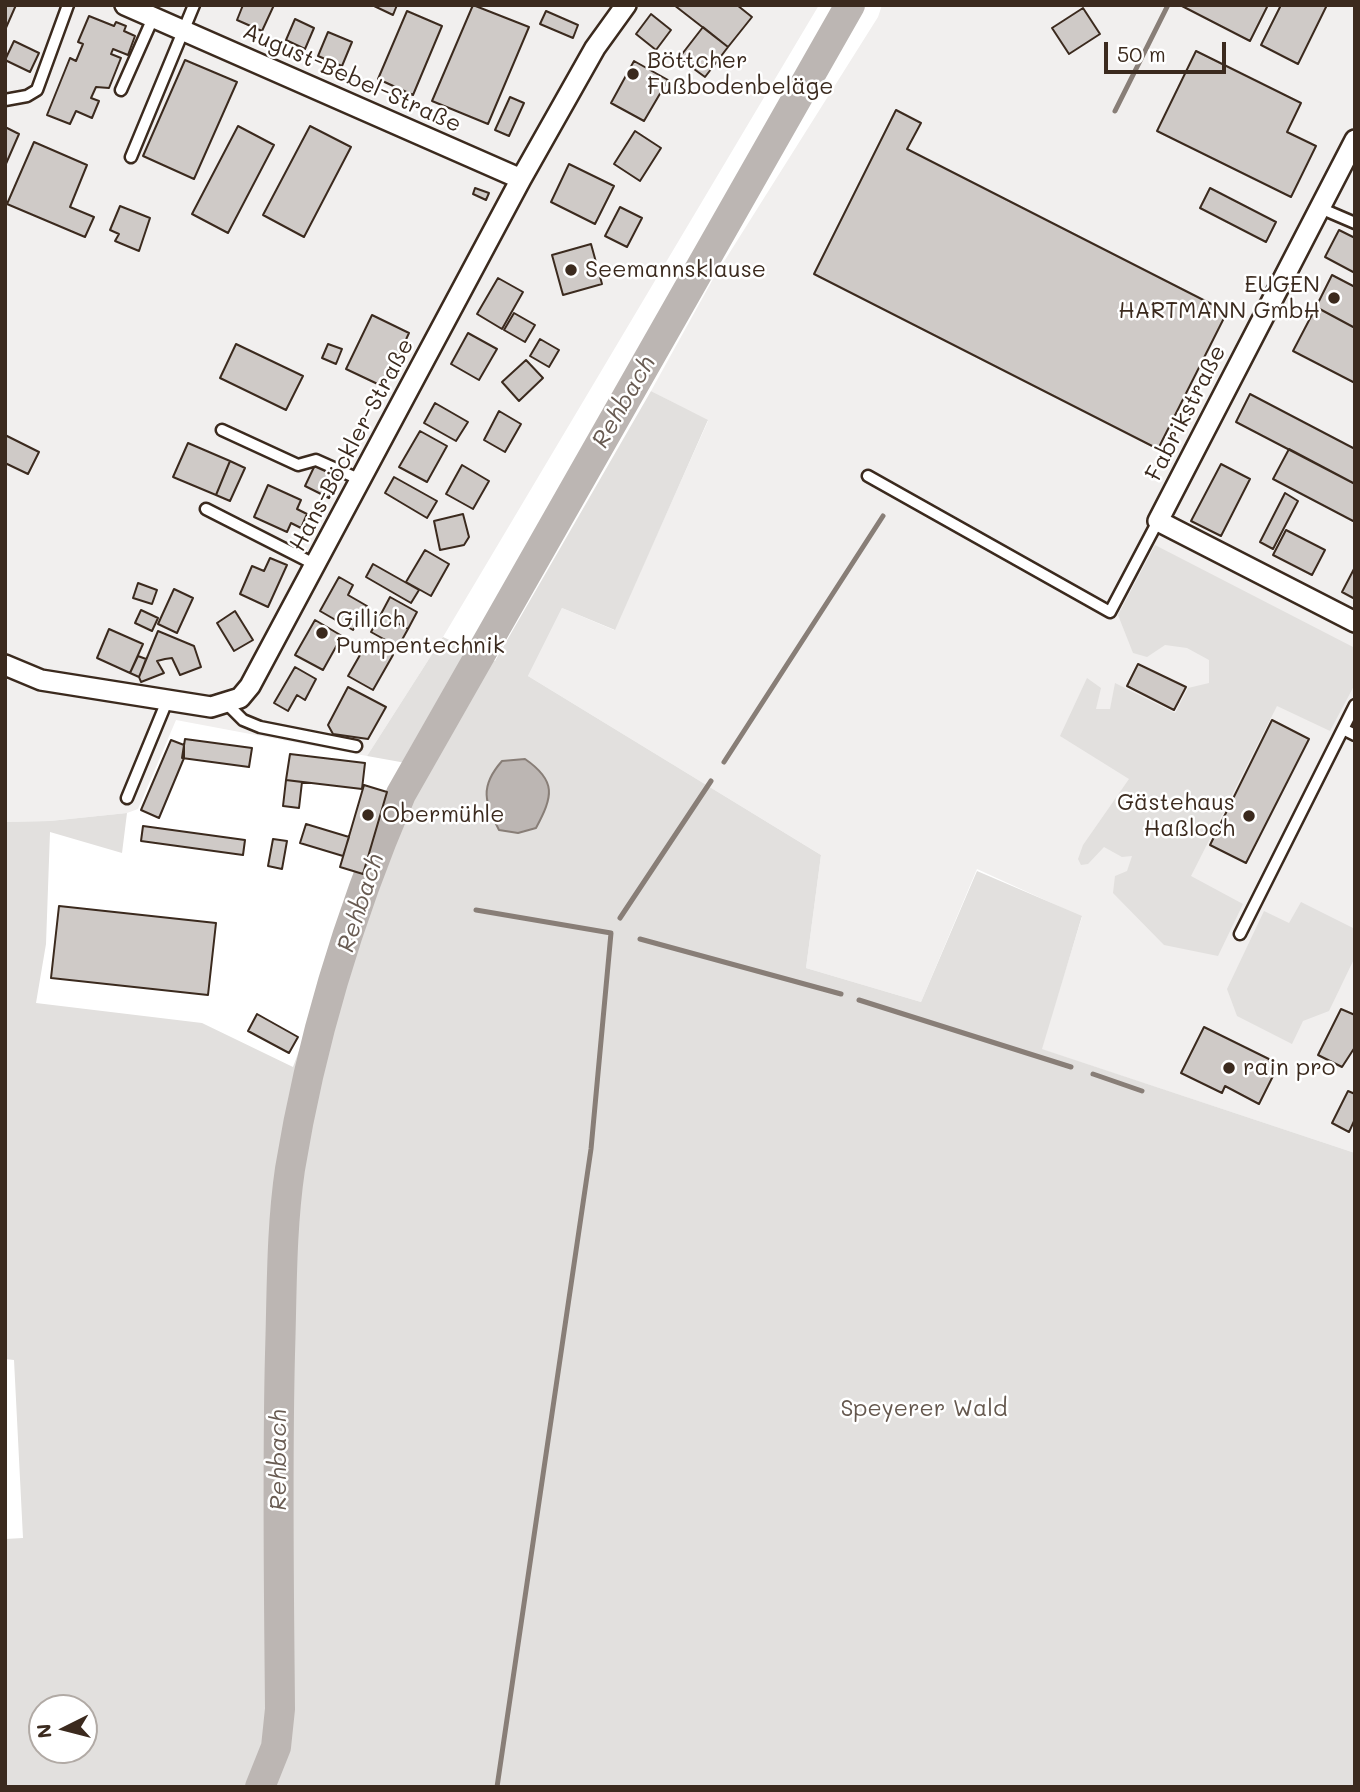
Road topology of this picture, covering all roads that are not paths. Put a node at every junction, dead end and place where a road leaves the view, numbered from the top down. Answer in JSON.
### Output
{"nodes":[{"id":1,"x":68,"y":5,"type":"edge"},
{"id":2,"x":194,"y":5,"type":"edge"},
{"id":3,"x":626,"y":5,"type":"edge"},
{"id":4,"x":128,"y":6,"type":"edge"},
{"id":5,"x":153,"y":18,"type":"junction"},
{"id":6,"x":183,"y":31,"type":"junction"},
{"id":7,"x":121,"y":90,"type":"dead end"},
{"id":8,"x":5,"y":100,"type":"edge"},
{"id":9,"x":1355,"y":140,"type":"edge"},
{"id":10,"x":131,"y":157,"type":"dead end"},
{"id":11,"x":521,"y":179,"type":"junction"},
{"id":12,"x":1320,"y":208,"type":"junction"},
{"id":13,"x":1355,"y":223,"type":"edge"},
{"id":14,"x":222,"y":430,"type":"dead end"},
{"id":15,"x":868,"y":477,"type":"dead end"},
{"id":16,"x":362,"y":480,"type":"junction"},
{"id":17,"x":206,"y":509,"type":"dead end"},
{"id":18,"x":1158,"y":521,"type":"junction"},
{"id":19,"x":316,"y":565,"type":"junction"},
{"id":20,"x":1355,"y":622,"type":"edge"},
{"id":21,"x":5,"y":665,"type":"edge"},
{"id":22,"x":167,"y":701,"type":"junction"},
{"id":23,"x":227,"y":705,"type":"junction"},
{"id":24,"x":1355,"y":705,"type":"edge"},
{"id":25,"x":1343,"y":729,"type":"junction"},
{"id":26,"x":1355,"y":735,"type":"edge"},
{"id":27,"x":356,"y":746,"type":"dead end"},
{"id":28,"x":127,"y":798,"type":"dead end"},
{"id":29,"x":1240,"y":934,"type":"dead end"}],
"edges":[{"from":1,"to":8,"type":"lane"},
{"from":2,"to":6,"type":"lane"},
{"from":3,"to":11,"type":"street","name":"Hans-Böckler-Straße"},
{"from":4,"to":5,"type":"street","name":"August-Bebel-Straße"},
{"from":5,"to":6,"type":"street","name":"August-Bebel-Straße"},
{"from":5,"to":7,"type":"lane"},
{"from":6,"to":10,"type":"lane"},
{"from":6,"to":11,"type":"street","name":"August-Bebel-Straße"},
{"from":9,"to":12,"type":"street","name":"Fabrikstraße"},
{"from":11,"to":16,"type":"street","name":"Hans-Böckler-Straße"},
{"from":12,"to":13,"type":"lane"},
{"from":12,"to":18,"type":"street","name":"Fabrikstraße"},
{"from":14,"to":16,"type":"lane"},
{"from":15,"to":18,"type":"lane"},
{"from":16,"to":19,"type":"street","name":"Hans-Böckler-Straße"},
{"from":17,"to":19,"type":"lane"},
{"from":18,"to":20,"type":"street"},
{"from":19,"to":23,"type":"street","name":"Hans-Böckler-Straße"},
{"from":21,"to":22,"type":"street"},
{"from":22,"to":23,"type":"street"},
{"from":22,"to":28,"type":"lane"},
{"from":23,"to":27,"type":"lane"},
{"from":24,"to":25,"type":"lane"},
{"from":25,"to":26,"type":"lane"},
{"from":25,"to":29,"type":"lane"}]}
